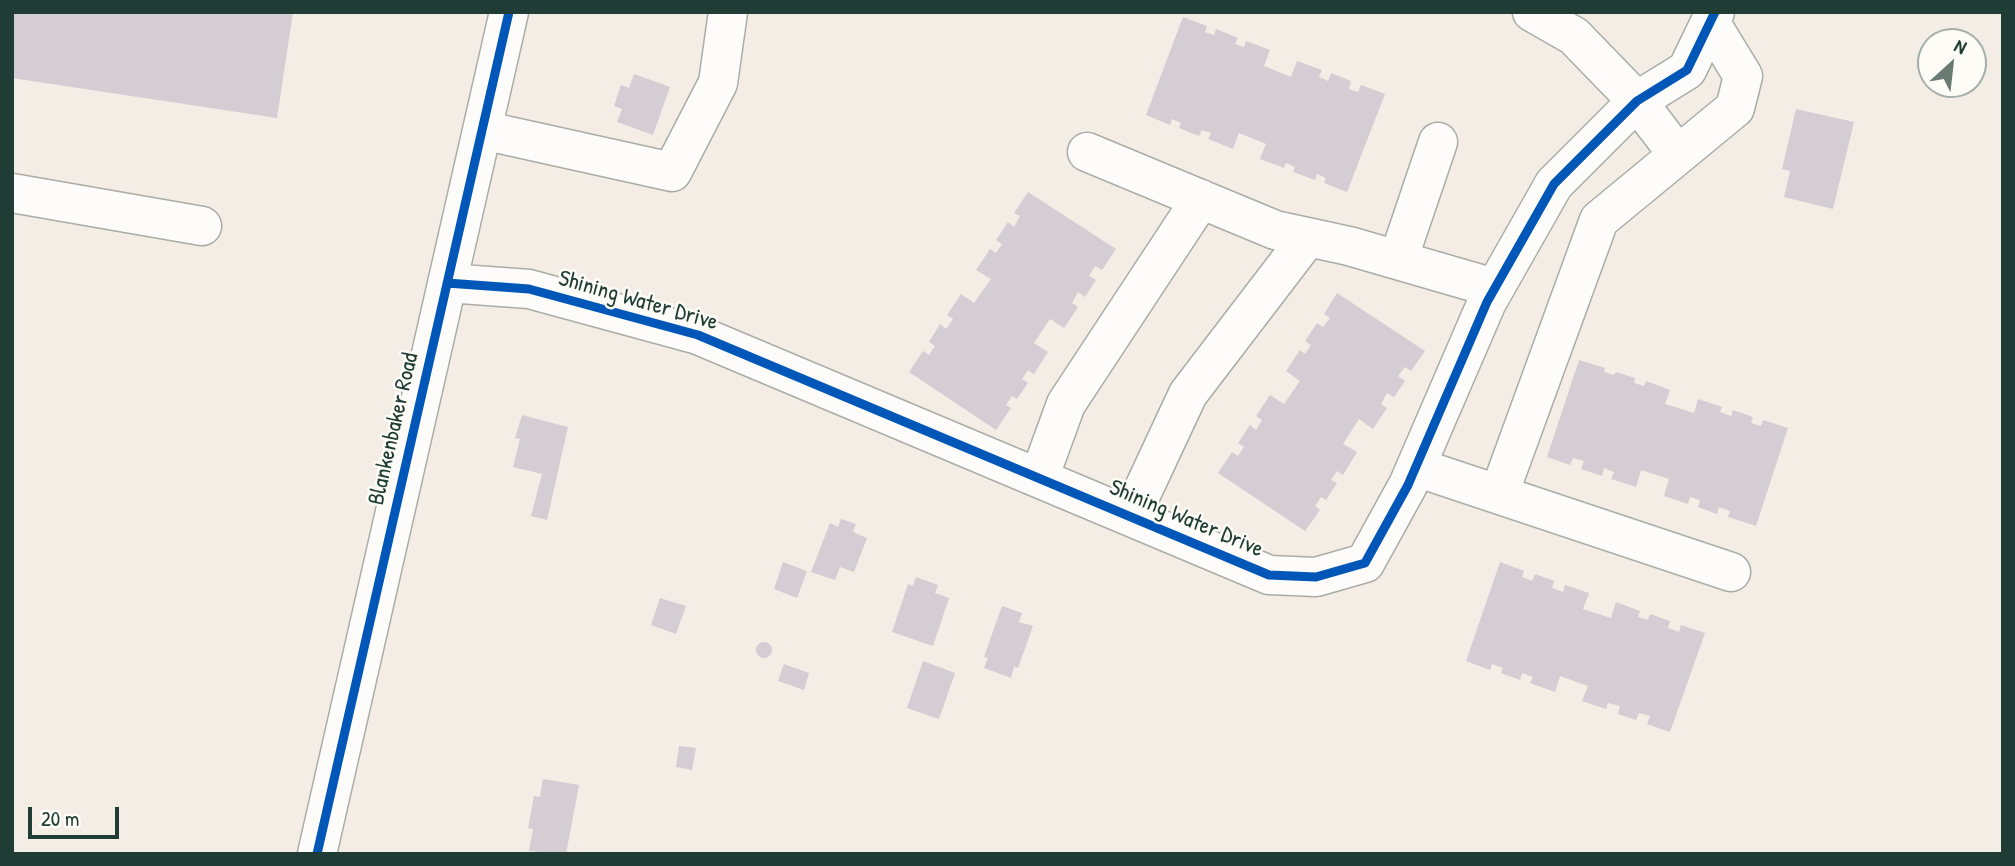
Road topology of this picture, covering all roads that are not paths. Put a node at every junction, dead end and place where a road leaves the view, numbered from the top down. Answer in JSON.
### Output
{"nodes":[{"id":1,"x":509,"y":12,"type":"edge"},
{"id":2,"x":728,"y":12,"type":"edge"},
{"id":3,"x":1532,"y":12,"type":"edge"},
{"id":4,"x":1712,"y":17,"type":"edge"},
{"id":5,"x":1637,"y":101,"type":"junction"},
{"id":6,"x":482,"y":130,"type":"junction"},
{"id":7,"x":1438,"y":142,"type":"dead end"},
{"id":8,"x":1087,"y":152,"type":"dead end"},
{"id":9,"x":1678,"y":155,"type":"junction"},
{"id":10,"x":12,"y":193,"type":"edge"},
{"id":11,"x":1201,"y":199,"type":"junction"},
{"id":12,"x":202,"y":226,"type":"dead end"},
{"id":13,"x":1308,"y":237,"type":"junction"},
{"id":14,"x":1398,"y":260,"type":"junction"},
{"id":15,"x":447,"y":283,"type":"junction"},
{"id":16,"x":1494,"y":288,"type":"junction"},
{"id":17,"x":1416,"y":467,"type":"junction"},
{"id":18,"x":1039,"y":478,"type":"junction"},
{"id":19,"x":1499,"y":494,"type":"junction"},
{"id":20,"x":1131,"y":516,"type":"junction"},
{"id":21,"x":1731,"y":572,"type":"dead end"},
{"id":22,"x":317,"y":854,"type":"edge"}],
"edges":[{"from":1,"to":6,"type":"street","name":"Blankenbaker Road"},
{"from":2,"to":6,"type":"street"},
{"from":3,"to":5,"type":"street"},
{"from":4,"to":5,"type":"street","name":"Shining Water Drive"},
{"from":4,"to":9,"type":"street"},
{"from":5,"to":9,"type":"street"},
{"from":5,"to":16,"type":"street","name":"Shining Water Drive"},
{"from":6,"to":15,"type":"street","name":"Blankenbaker Road"},
{"from":7,"to":14,"type":"street"},
{"from":8,"to":11,"type":"street"},
{"from":9,"to":19,"type":"street"},
{"from":10,"to":12,"type":"street"},
{"from":11,"to":13,"type":"street"},
{"from":11,"to":18,"type":"street"},
{"from":13,"to":14,"type":"street"},
{"from":13,"to":20,"type":"street"},
{"from":14,"to":16,"type":"street"},
{"from":15,"to":18,"type":"street","name":"Shining Water Drive"},
{"from":15,"to":22,"type":"street","name":"Blankenbaker Road"},
{"from":16,"to":17,"type":"street","name":"Shining Water Drive"},
{"from":17,"to":19,"type":"street"},
{"from":17,"to":20,"type":"street","name":"Shining Water Drive"},
{"from":18,"to":20,"type":"street","name":"Shining Water Drive"},
{"from":19,"to":21,"type":"street"}]}
